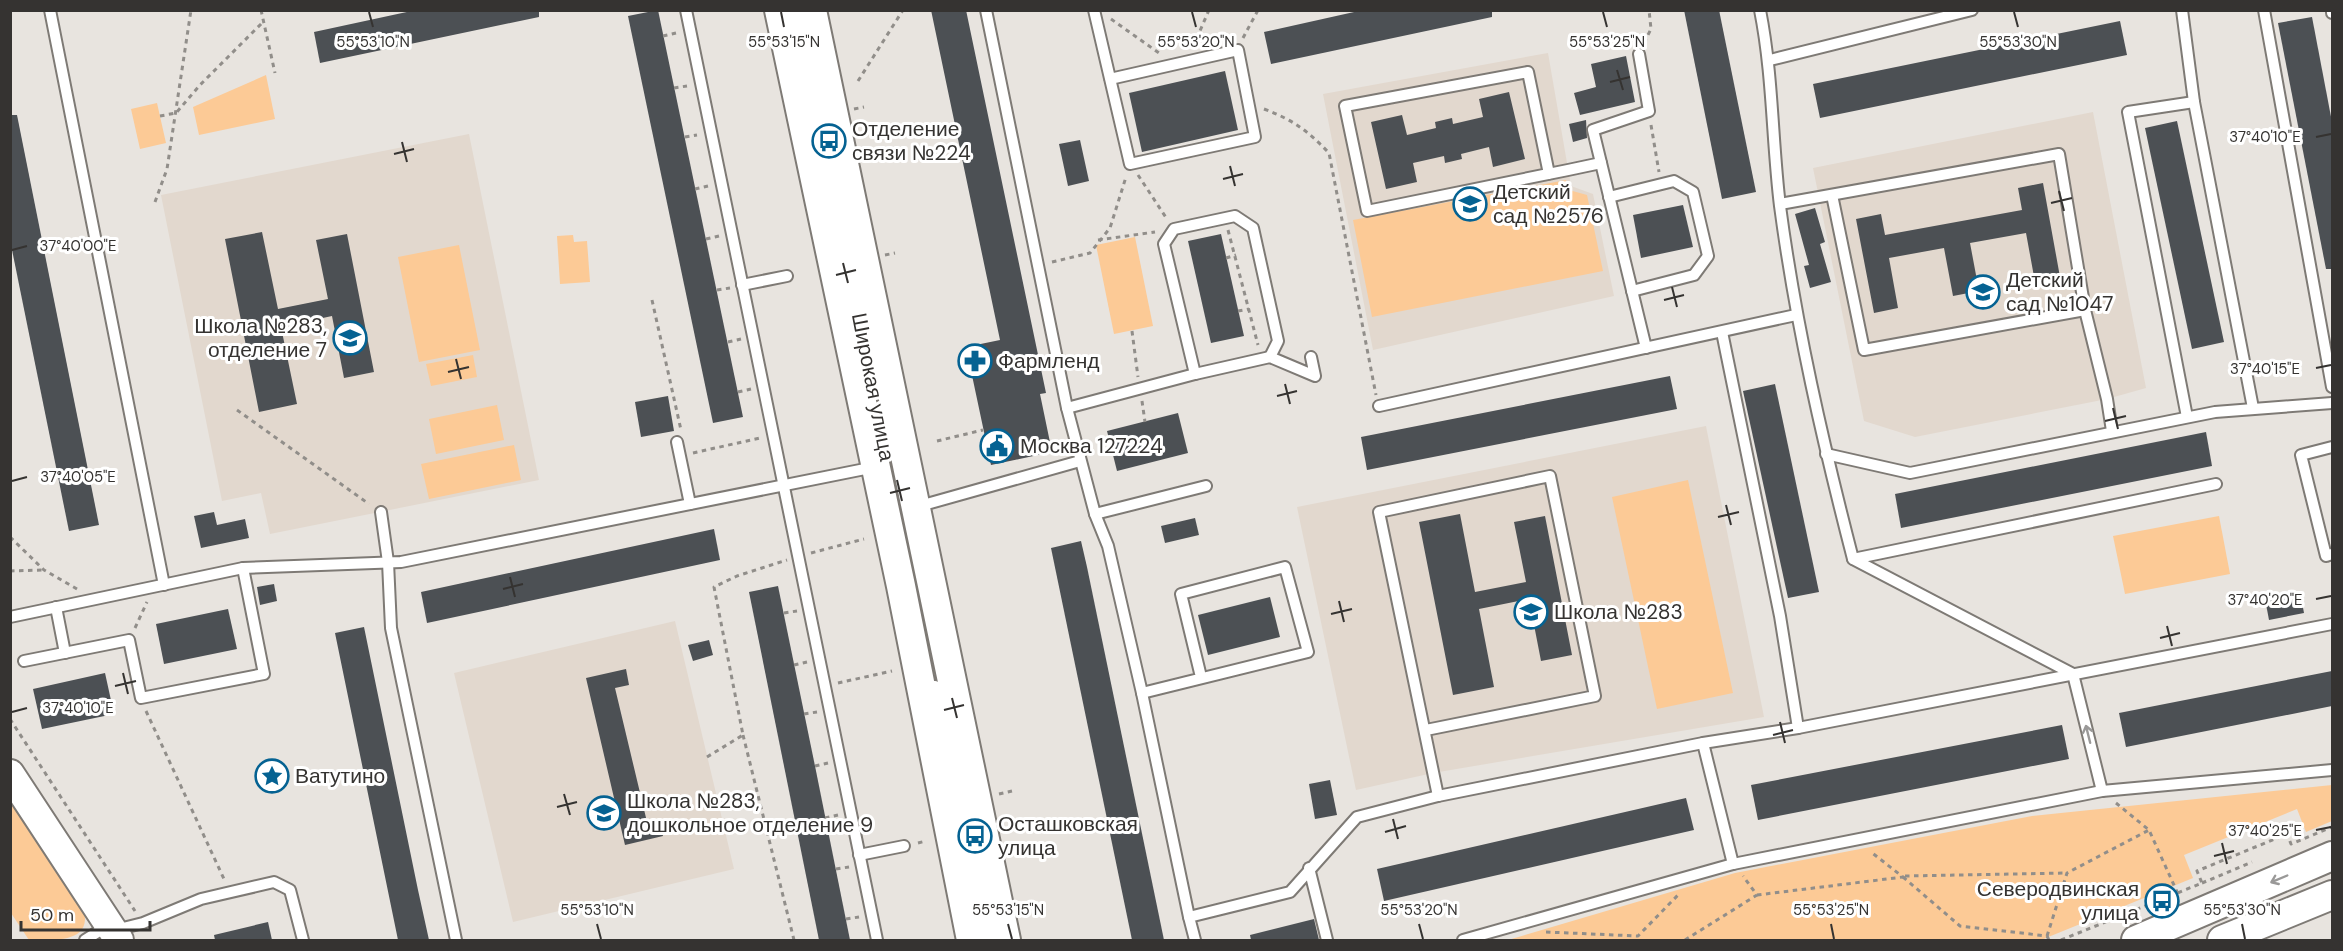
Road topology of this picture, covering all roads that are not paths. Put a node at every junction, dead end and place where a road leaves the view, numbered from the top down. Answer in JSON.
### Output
{"nodes":[{"id":1,"x":50,"y":10,"type":"edge"},
{"id":2,"x":686,"y":10,"type":"edge"},
{"id":3,"x":779,"y":10,"type":"edge"},
{"id":4,"x":794,"y":10,"type":"edge"},
{"id":5,"x":813,"y":10,"type":"edge"},
{"id":6,"x":986,"y":10,"type":"edge"},
{"id":7,"x":1094,"y":10,"type":"edge"},
{"id":8,"x":1760,"y":10,"type":"edge"},
{"id":9,"x":1972,"y":10,"type":"edge"},
{"id":10,"x":2182,"y":10,"type":"edge"},
{"id":11,"x":2264,"y":10,"type":"edge"},
{"id":12,"x":1639,"y":54,"type":"road end"},
{"id":13,"x":1770,"y":60,"type":"junction"},
{"id":14,"x":1110,"y":79,"type":"junction"},
{"id":15,"x":2194,"y":102,"type":"junction"},
{"id":16,"x":1601,"y":163,"type":"junction"},
{"id":17,"x":1549,"y":174,"type":"junction"},
{"id":18,"x":1832,"y":195,"type":"junction"},
{"id":19,"x":1609,"y":197,"type":"junction"},
{"id":20,"x":1780,"y":204,"type":"junction"},
{"id":21,"x":787,"y":276,"type":"dead end"},
{"id":22,"x":742,"y":285,"type":"junction"},
{"id":23,"x":1632,"y":291,"type":"junction"},
{"id":24,"x":2085,"y":310,"type":"junction"},
{"id":25,"x":1796,"y":315,"type":"junction"},
{"id":26,"x":861,"y":322,"type":"junction"},
{"id":27,"x":1722,"y":332,"type":"junction"},
{"id":28,"x":1646,"y":348,"type":"junction"},
{"id":29,"x":1270,"y":357,"type":"junction"},
{"id":30,"x":1311,"y":357,"type":"dead end"},
{"id":31,"x":1195,"y":374,"type":"junction"},
{"id":32,"x":2332,"y":387,"type":"edge"},
{"id":33,"x":2332,"y":403,"type":"edge"},
{"id":34,"x":1379,"y":406,"type":"road end"},
{"id":35,"x":1067,"y":408,"type":"junction"},
{"id":36,"x":2253,"y":408,"type":"junction"},
{"id":37,"x":2187,"y":417,"type":"junction"},
{"id":38,"x":2112,"y":431,"type":"junction"},
{"id":39,"x":677,"y":442,"type":"road end"},
{"id":40,"x":2332,"y":447,"type":"edge"},
{"id":41,"x":1826,"y":454,"type":"junction"},
{"id":42,"x":1080,"y":461,"type":"junction"},
{"id":43,"x":876,"y":467,"type":"junction"},
{"id":44,"x":2216,"y":484,"type":"dead end"},
{"id":45,"x":783,"y":485,"type":"junction"},
{"id":46,"x":1206,"y":486,"type":"dead end"},
{"id":47,"x":690,"y":504,"type":"junction"},
{"id":48,"x":916,"y":507,"type":"junction"},
{"id":49,"x":381,"y":512,"type":"road end"},
{"id":50,"x":1095,"y":514,"type":"junction"},
{"id":51,"x":2332,"y":554,"type":"edge"},
{"id":52,"x":1853,"y":560,"type":"junction"},
{"id":53,"x":388,"y":562,"type":"junction"},
{"id":54,"x":243,"y":568,"type":"junction"},
{"id":55,"x":159,"y":586,"type":"junction"},
{"id":56,"x":56,"y":608,"type":"junction"},
{"id":57,"x":10,"y":617,"type":"edge"},
{"id":58,"x":2332,"y":624,"type":"edge"},
{"id":59,"x":65,"y":653,"type":"junction"},
{"id":60,"x":24,"y":661,"type":"dead end"},
{"id":61,"x":932,"y":671,"type":"dead end"},
{"id":62,"x":2073,"y":674,"type":"junction"},
{"id":63,"x":1202,"y":677,"type":"junction"},
{"id":64,"x":1142,"y":693,"type":"junction"},
{"id":65,"x":1798,"y":728,"type":"junction"},
{"id":66,"x":1426,"y":730,"type":"junction"},
{"id":67,"x":1703,"y":743,"type":"junction"},
{"id":68,"x":2332,"y":770,"type":"edge"},
{"id":69,"x":10,"y":774,"type":"edge"},
{"id":70,"x":2102,"y":791,"type":"junction"},
{"id":71,"x":1438,"y":796,"type":"junction"},
{"id":72,"x":904,"y":846,"type":"dead end"},
{"id":73,"x":859,"y":855,"type":"junction"},
{"id":74,"x":2332,"y":856,"type":"edge"},
{"id":75,"x":1733,"y":864,"type":"junction"},
{"id":76,"x":1309,"y":868,"type":"junction"},
{"id":77,"x":2332,"y":895,"type":"edge"},
{"id":78,"x":1189,"y":917,"type":"junction"},
{"id":79,"x":114,"y":932,"type":"edge"},
{"id":80,"x":85,"y":940,"type":"edge"},
{"id":81,"x":303,"y":940,"type":"edge"},
{"id":82,"x":456,"y":940,"type":"edge"},
{"id":83,"x":877,"y":940,"type":"edge"},
{"id":84,"x":971,"y":940,"type":"edge"},
{"id":85,"x":989,"y":940,"type":"edge"},
{"id":86,"x":1006,"y":940,"type":"edge"},
{"id":87,"x":1195,"y":940,"type":"edge"},
{"id":88,"x":1327,"y":940,"type":"edge"},
{"id":89,"x":1464,"y":940,"type":"edge"},
{"id":90,"x":2136,"y":940,"type":"edge"},
{"id":91,"x":2222,"y":940,"type":"edge"}],
"edges":[{"from":1,"to":55,"type":"lane"},
{"from":2,"to":22,"type":"lane"},
{"from":3,"to":26,"type":"main road","name":"Широкая улица"},
{"from":4,"to":26,"type":"lane","name":"Широкая улица"},
{"from":5,"to":26,"type":"main road","name":"Широкая улица"},
{"from":6,"to":35,"type":"lane"},
{"from":7,"to":14,"type":"lane"},
{"from":8,"to":13,"type":"lane"},
{"from":9,"to":13,"type":"lane"},
{"from":10,"to":15,"type":"lane"},
{"from":11,"to":32,"type":"lane"},
{"from":12,"to":16,"type":"lane"},
{"from":13,"to":20,"type":"lane"},
{"from":14,"to":14,"type":"lane"},
{"from":15,"to":36,"type":"lane"},
{"from":15,"to":37,"type":"lane"},
{"from":16,"to":17,"type":"lane"},
{"from":16,"to":19,"type":"lane"},
{"from":17,"to":17,"type":"lane"},
{"from":18,"to":20,"type":"lane"},
{"from":18,"to":24,"type":"lane"},
{"from":18,"to":24,"type":"lane"},
{"from":19,"to":23,"type":"lane"},
{"from":19,"to":23,"type":"lane"},
{"from":20,"to":25,"type":"lane"},
{"from":21,"to":22,"type":"lane"},
{"from":22,"to":45,"type":"lane"},
{"from":23,"to":28,"type":"lane"},
{"from":24,"to":38,"type":"lane"},
{"from":25,"to":27,"type":"lane"},
{"from":25,"to":41,"type":"lane"},
{"from":26,"to":43,"type":"main road","name":"Широкая улица"},
{"from":26,"to":48,"type":"main road","name":"Широкая улица"},
{"from":27,"to":28,"type":"lane"},
{"from":27,"to":65,"type":"lane"},
{"from":28,"to":34,"type":"lane"},
{"from":29,"to":30,"type":"lane"},
{"from":29,"to":31,"type":"lane"},
{"from":29,"to":31,"type":"lane"},
{"from":31,"to":35,"type":"lane"},
{"from":33,"to":36,"type":"lane"},
{"from":35,"to":42,"type":"lane"},
{"from":36,"to":37,"type":"lane"},
{"from":37,"to":38,"type":"lane"},
{"from":38,"to":41,"type":"lane"},
{"from":39,"to":47,"type":"lane"},
{"from":40,"to":51,"type":"lane"},
{"from":41,"to":52,"type":"lane"},
{"from":42,"to":48,"type":"lane"},
{"from":42,"to":50,"type":"lane"},
{"from":43,"to":45,"type":"lane"},
{"from":43,"to":84,"type":"main road","name":"Широкая улица"},
{"from":44,"to":52,"type":"lane"},
{"from":45,"to":47,"type":"lane"},
{"from":45,"to":73,"type":"lane"},
{"from":46,"to":50,"type":"lane"},
{"from":47,"to":53,"type":"lane"},
{"from":48,"to":86,"type":"main road","name":"Широкая улица"},
{"from":49,"to":53,"type":"lane"},
{"from":50,"to":64,"type":"lane"},
{"from":52,"to":62,"type":"lane"},
{"from":53,"to":54,"type":"lane"},
{"from":53,"to":82,"type":"lane"},
{"from":54,"to":55,"type":"lane"},
{"from":54,"to":59,"type":"lane"},
{"from":55,"to":56,"type":"lane"},
{"from":56,"to":57,"type":"lane"},
{"from":56,"to":59,"type":"lane"},
{"from":58,"to":62,"type":"lane"},
{"from":59,"to":60,"type":"lane"},
{"from":61,"to":85,"type":"lane"},
{"from":62,"to":65,"type":"lane"},
{"from":70,"to":62,"type":"lane","one_way":true},
{"from":63,"to":63,"type":"lane"},
{"from":63,"to":64,"type":"lane"},
{"from":64,"to":78,"type":"lane"},
{"from":65,"to":67,"type":"lane"},
{"from":66,"to":66,"type":"lane"},
{"from":66,"to":71,"type":"lane"},
{"from":67,"to":71,"type":"lane"},
{"from":67,"to":75,"type":"lane"},
{"from":68,"to":70,"type":"lane"},
{"from":69,"to":79,"type":"main road"},
{"from":70,"to":75,"type":"lane"},
{"from":71,"to":76,"type":"lane"},
{"from":72,"to":73,"type":"lane"},
{"from":73,"to":83,"type":"lane"},
{"from":74,"to":90,"type":"main road","one_way":true},
{"from":75,"to":89,"type":"lane"},
{"from":76,"to":78,"type":"lane"},
{"from":76,"to":88,"type":"lane"},
{"from":77,"to":91,"type":"main road"},
{"from":78,"to":87,"type":"lane"},
{"from":79,"to":80,"type":"lane"},
{"from":79,"to":81,"type":"lane"}]}
